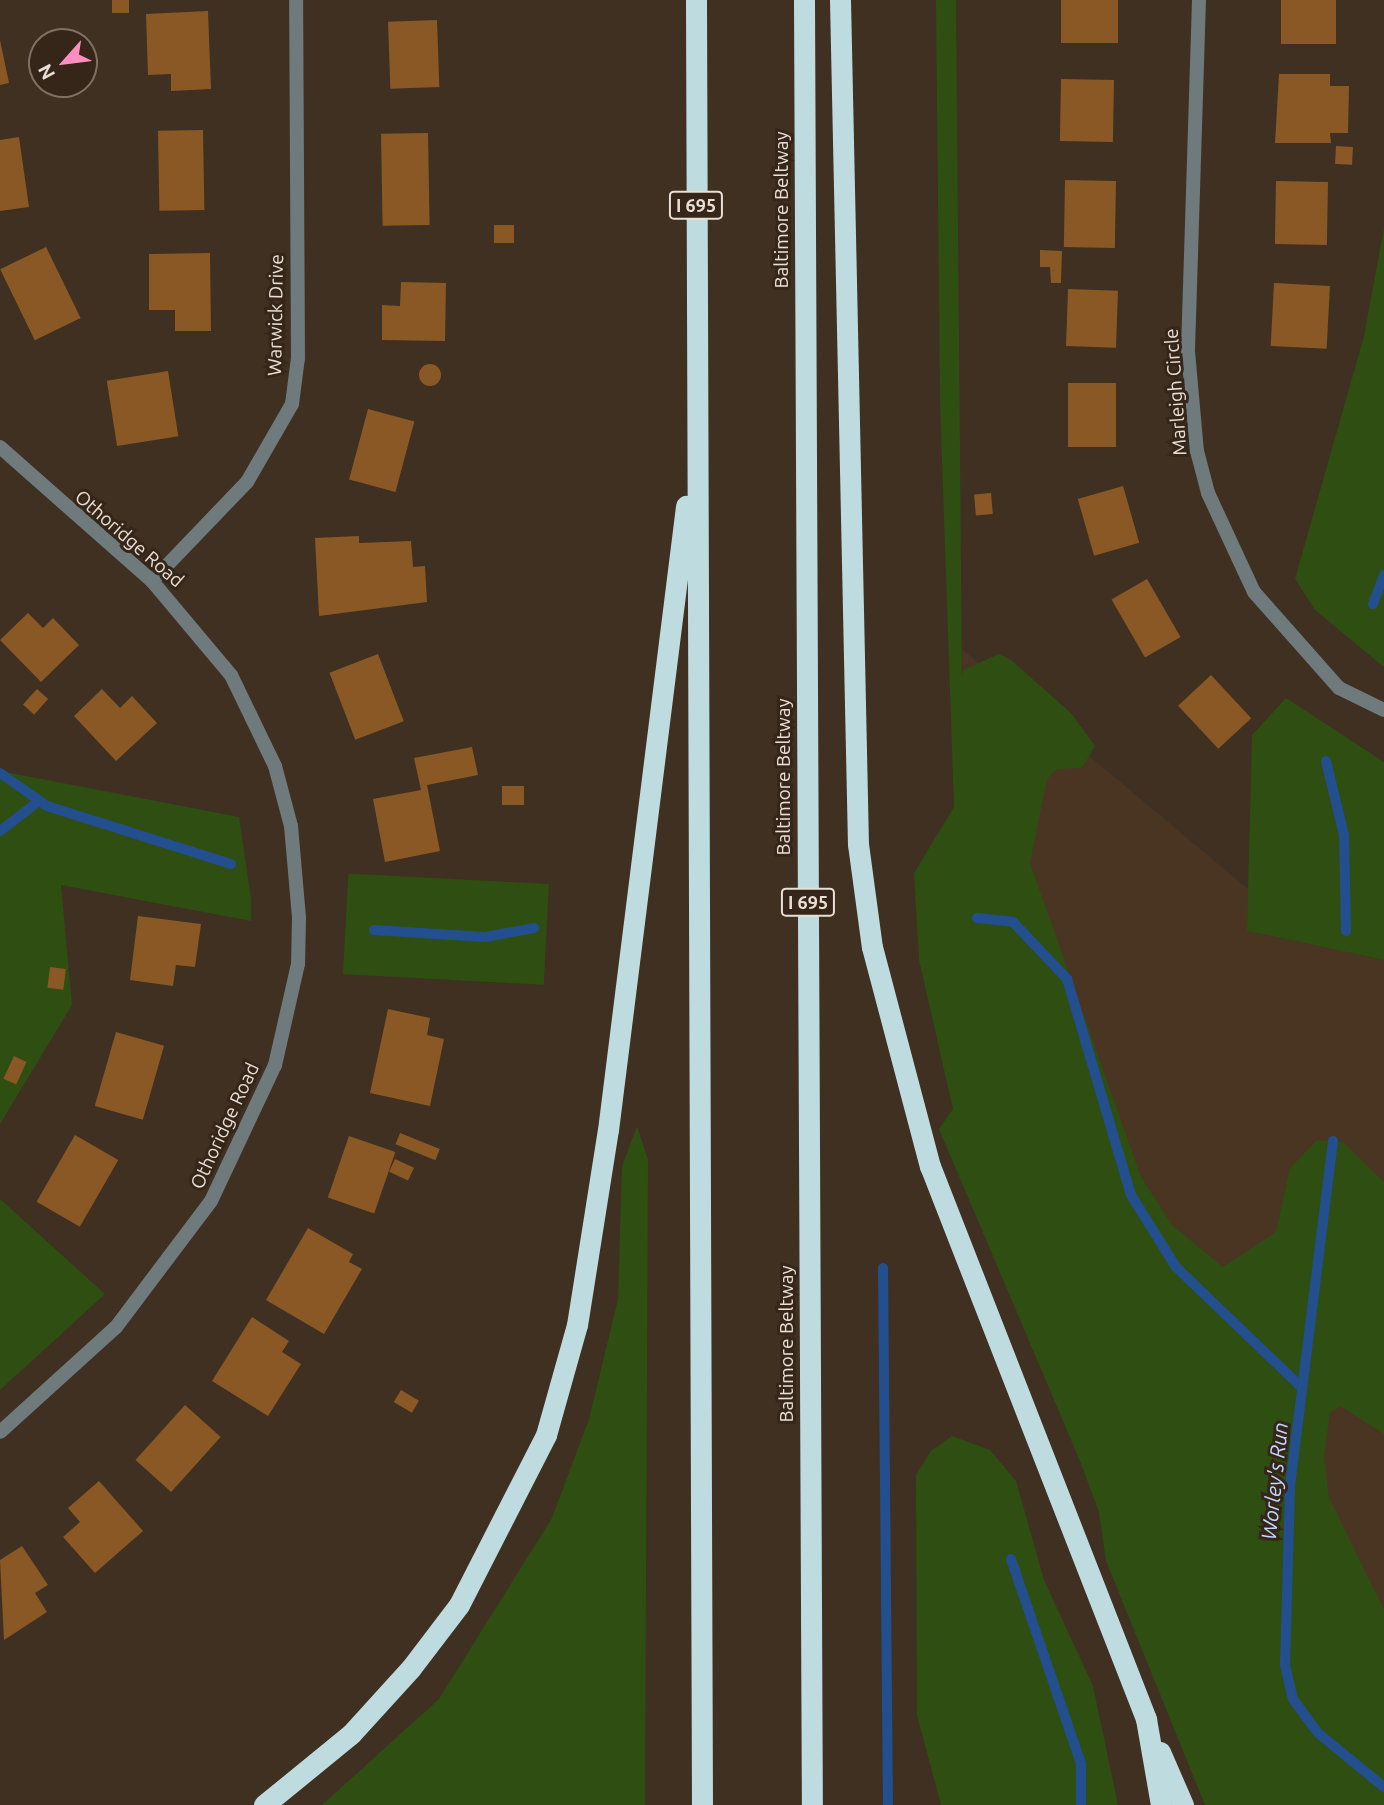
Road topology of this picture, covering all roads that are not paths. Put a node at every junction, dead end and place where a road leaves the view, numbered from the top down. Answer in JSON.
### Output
{"nodes":[{"id":1,"x":296,"y":0,"type":"edge"},
{"id":2,"x":696,"y":0,"type":"edge"},
{"id":3,"x":804,"y":0,"type":"edge"},
{"id":4,"x":840,"y":0,"type":"edge"},
{"id":5,"x":1199,"y":0,"type":"edge"},
{"id":6,"x":697,"y":410,"type":"junction"},
{"id":7,"x":0,"y":447,"type":"edge"},
{"id":8,"x":152,"y":581,"type":"junction"},
{"id":9,"x":1384,"y":710,"type":"edge"},
{"id":10,"x":0,"y":1432,"type":"edge"},
{"id":11,"x":1146,"y":1718,"type":"junction"},
{"id":12,"x":264,"y":1805,"type":"edge"},
{"id":13,"x":702,"y":1805,"type":"edge"},
{"id":14,"x":812,"y":1805,"type":"edge"},
{"id":15,"x":1161,"y":1805,"type":"edge"},
{"id":16,"x":1183,"y":1805,"type":"edge"}],
"edges":[{"from":1,"to":8,"type":"street","name":"Warwick Drive"},
{"from":2,"to":6,"type":"highway","number":"I 695"},
{"from":3,"to":14,"type":"highway","name":"Baltimore Beltway","number":"I 695"},
{"from":4,"to":11,"type":"highway"},
{"from":5,"to":9,"type":"street","name":"Marleigh Circle"},
{"from":6,"to":12,"type":"highway"},
{"from":6,"to":13,"type":"highway","number":"I 695"},
{"from":7,"to":8,"type":"street","name":"Othoridge Road"},
{"from":8,"to":10,"type":"street","name":"Othoridge Road"},
{"from":11,"to":15,"type":"highway"},
{"from":11,"to":16,"type":"highway"}]}
